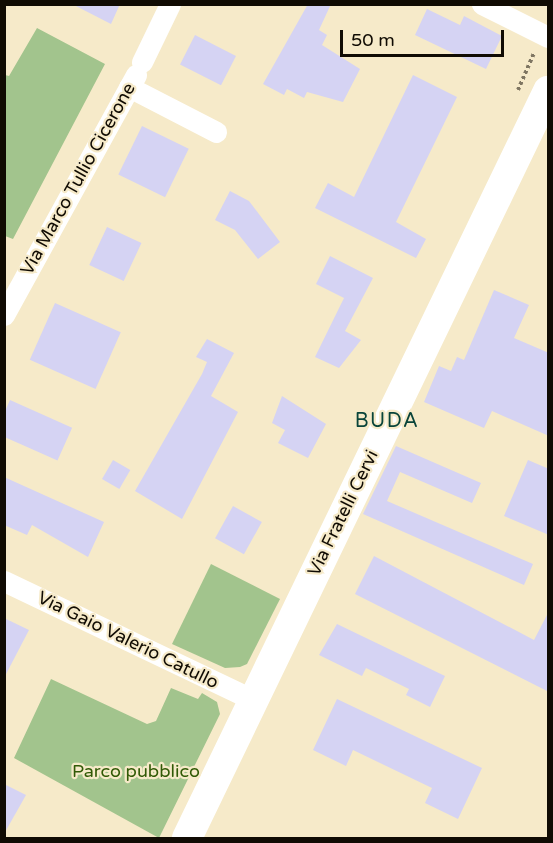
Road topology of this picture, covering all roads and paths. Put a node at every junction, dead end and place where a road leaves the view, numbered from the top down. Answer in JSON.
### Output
{"nodes":[{"id":1,"x":170,"y":4,"type":"edge"},
{"id":2,"x":482,"y":4,"type":"edge"},
{"id":3,"x":549,"y":37,"type":"edge"},
{"id":4,"x":136,"y":75,"type":"junction"},
{"id":5,"x":549,"y":91,"type":"edge"},
{"id":6,"x":216,"y":132,"type":"dead end"},
{"id":7,"x":4,"y":315,"type":"edge"},
{"id":8,"x":4,"y":581,"type":"edge"},
{"id":9,"x":251,"y":699,"type":"junction"},
{"id":10,"x":187,"y":838,"type":"edge"}],
"edges":[{"from":1,"to":4,"type":"street","name":"Via Marco Tullio Cicerone"},
{"from":2,"to":3,"type":"street"},
{"from":4,"to":6,"type":"street"},
{"from":4,"to":7,"type":"street","name":"Via Marco Tullio Cicerone"},
{"from":5,"to":9,"type":"main road","name":"Via Fratelli Cervi"},
{"from":8,"to":9,"type":"street","name":"Via Gaio Valerio Catullo"},
{"from":9,"to":10,"type":"main road","name":"Via Fratelli Cervi"}]}
